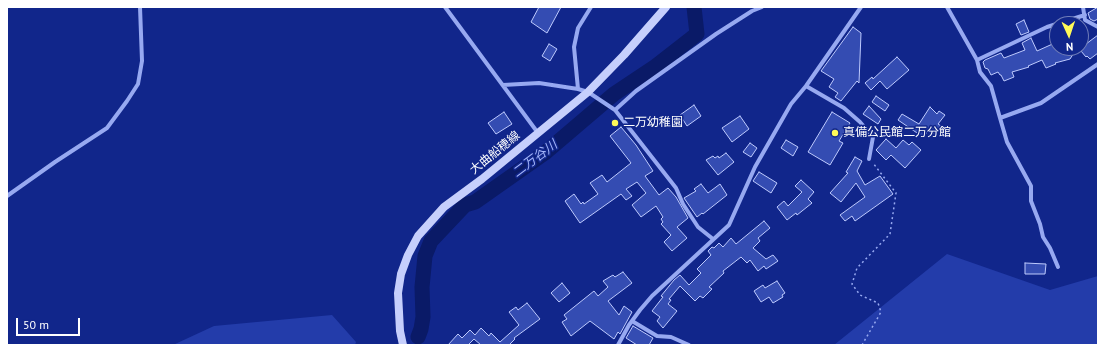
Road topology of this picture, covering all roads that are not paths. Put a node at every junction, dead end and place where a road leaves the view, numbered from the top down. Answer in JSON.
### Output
{"nodes":[{"id":1,"x":140,"y":7,"type":"edge"},
{"id":2,"x":445,"y":7,"type":"edge"},
{"id":3,"x":591,"y":7,"type":"edge"},
{"id":4,"x":666,"y":7,"type":"edge"},
{"id":5,"x":762,"y":7,"type":"edge"},
{"id":6,"x":861,"y":7,"type":"edge"},
{"id":7,"x":947,"y":7,"type":"edge"},
{"id":8,"x":1083,"y":7,"type":"edge"},
{"id":9,"x":1085,"y":15,"type":"junction"},
{"id":10,"x":1098,"y":27,"type":"edge"},
{"id":11,"x":977,"y":60,"type":"junction"},
{"id":12,"x":1098,"y":64,"type":"edge"},
{"id":13,"x":503,"y":85,"type":"junction"},
{"id":14,"x":806,"y":86,"type":"junction"},
{"id":15,"x":578,"y":89,"type":"junction"},
{"id":16,"x":588,"y":92,"type":"junction"},
{"id":17,"x":615,"y":110,"type":"junction"},
{"id":18,"x":1000,"y":118,"type":"junction"},
{"id":19,"x":538,"y":133,"type":"junction"},
{"id":20,"x":869,"y":159,"type":"road end"},
{"id":21,"x":7,"y":196,"type":"edge"},
{"id":22,"x":713,"y":239,"type":"junction"},
{"id":23,"x":1058,"y":267,"type":"dead end"},
{"id":24,"x":632,"y":321,"type":"junction"},
{"id":25,"x":402,"y":345,"type":"edge"},
{"id":26,"x":618,"y":345,"type":"edge"},
{"id":27,"x":689,"y":345,"type":"edge"}],
"edges":[{"from":1,"to":21,"type":"street"},
{"from":2,"to":13,"type":"street"},
{"from":3,"to":15,"type":"street"},
{"from":4,"to":16,"type":"main road","name":"大曲船穂線"},
{"from":5,"to":17,"type":"street"},
{"from":6,"to":14,"type":"street"},
{"from":7,"to":11,"type":"street"},
{"from":8,"to":9,"type":"street"},
{"from":9,"to":10,"type":"street"},
{"from":9,"to":11,"type":"street"},
{"from":11,"to":18,"type":"street"},
{"from":12,"to":18,"type":"street"},
{"from":13,"to":15,"type":"street"},
{"from":13,"to":19,"type":"street"},
{"from":14,"to":20,"type":"street"},
{"from":14,"to":22,"type":"street"},
{"from":15,"to":16,"type":"street"},
{"from":16,"to":17,"type":"street"},
{"from":16,"to":19,"type":"main road","name":"大曲船穂線"},
{"from":17,"to":22,"type":"street"},
{"from":18,"to":23,"type":"street"},
{"from":19,"to":25,"type":"main road","name":"大曲船穂線"},
{"from":22,"to":24,"type":"street"},
{"from":24,"to":26,"type":"street"},
{"from":24,"to":27,"type":"street"}]}
